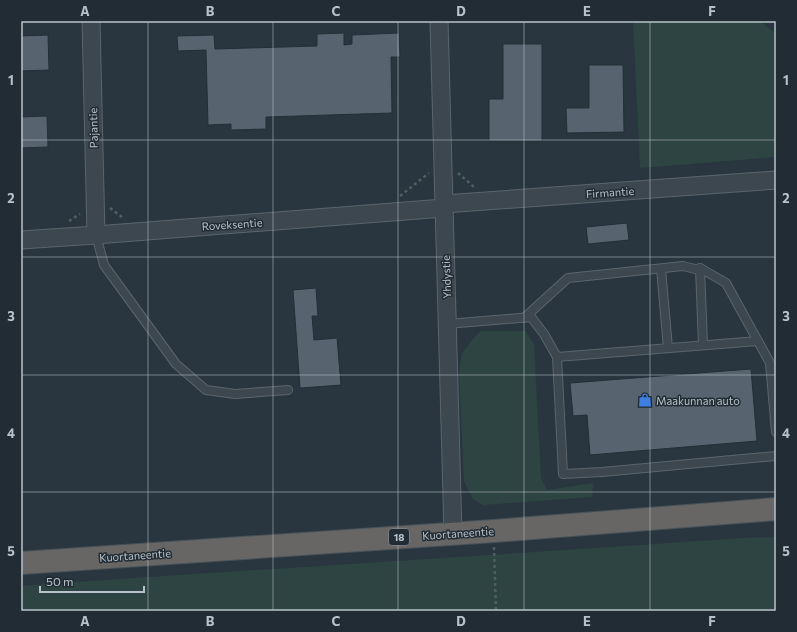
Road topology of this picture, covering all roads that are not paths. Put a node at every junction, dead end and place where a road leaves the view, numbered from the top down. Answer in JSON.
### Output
{"nodes":[{"id":1,"x":91,"y":21,"type":"edge"},
{"id":2,"x":439,"y":21,"type":"edge"},
{"id":3,"x":776,"y":180,"type":"edge"},
{"id":4,"x":444,"y":206,"type":"junction"},
{"id":5,"x":96,"y":235,"type":"junction"},
{"id":6,"x":21,"y":240,"type":"edge"},
{"id":7,"x":700,"y":268,"type":"junction"},
{"id":8,"x":661,"y":269,"type":"junction"},
{"id":9,"x":524,"y":318,"type":"junction"},
{"id":10,"x":447,"y":324,"type":"junction"},
{"id":11,"x":758,"y":341,"type":"junction"},
{"id":12,"x":703,"y":345,"type":"junction"},
{"id":13,"x":668,"y":348,"type":"junction"},
{"id":14,"x":557,"y":357,"type":"junction"},
{"id":15,"x":288,"y":390,"type":"dead end"},
{"id":16,"x":776,"y":432,"type":"edge"},
{"id":17,"x":776,"y":456,"type":"edge"},
{"id":18,"x":776,"y":509,"type":"edge"},
{"id":19,"x":454,"y":534,"type":"junction"},
{"id":20,"x":21,"y":563,"type":"edge"}],
"edges":[{"from":1,"to":5,"type":"street","name":"Pajantie"},
{"from":2,"to":4,"type":"street","name":"Yhdystie"},
{"from":3,"to":4,"type":"street","name":"Firmantie"},
{"from":4,"to":5,"type":"street","name":"Roveksentie"},
{"from":4,"to":10,"type":"street","name":"Yhdystie"},
{"from":5,"to":6,"type":"street","name":"Roveksentie"},
{"from":5,"to":15,"type":"lane"},
{"from":7,"to":8,"type":"lane"},
{"from":7,"to":11,"type":"lane"},
{"from":7,"to":12,"type":"lane"},
{"from":8,"to":9,"type":"lane"},
{"from":8,"to":13,"type":"lane"},
{"from":9,"to":10,"type":"lane"},
{"from":9,"to":14,"type":"lane"},
{"from":10,"to":19,"type":"street","name":"Yhdystie"},
{"from":11,"to":12,"type":"lane"},
{"from":11,"to":16,"type":"lane"},
{"from":12,"to":13,"type":"lane"},
{"from":13,"to":14,"type":"lane"},
{"from":14,"to":17,"type":"lane"},
{"from":18,"to":19,"type":"highway","name":"Kuortaneentie","number":"18"},
{"from":19,"to":20,"type":"highway","name":"Kuortaneentie","number":"18"}]}
